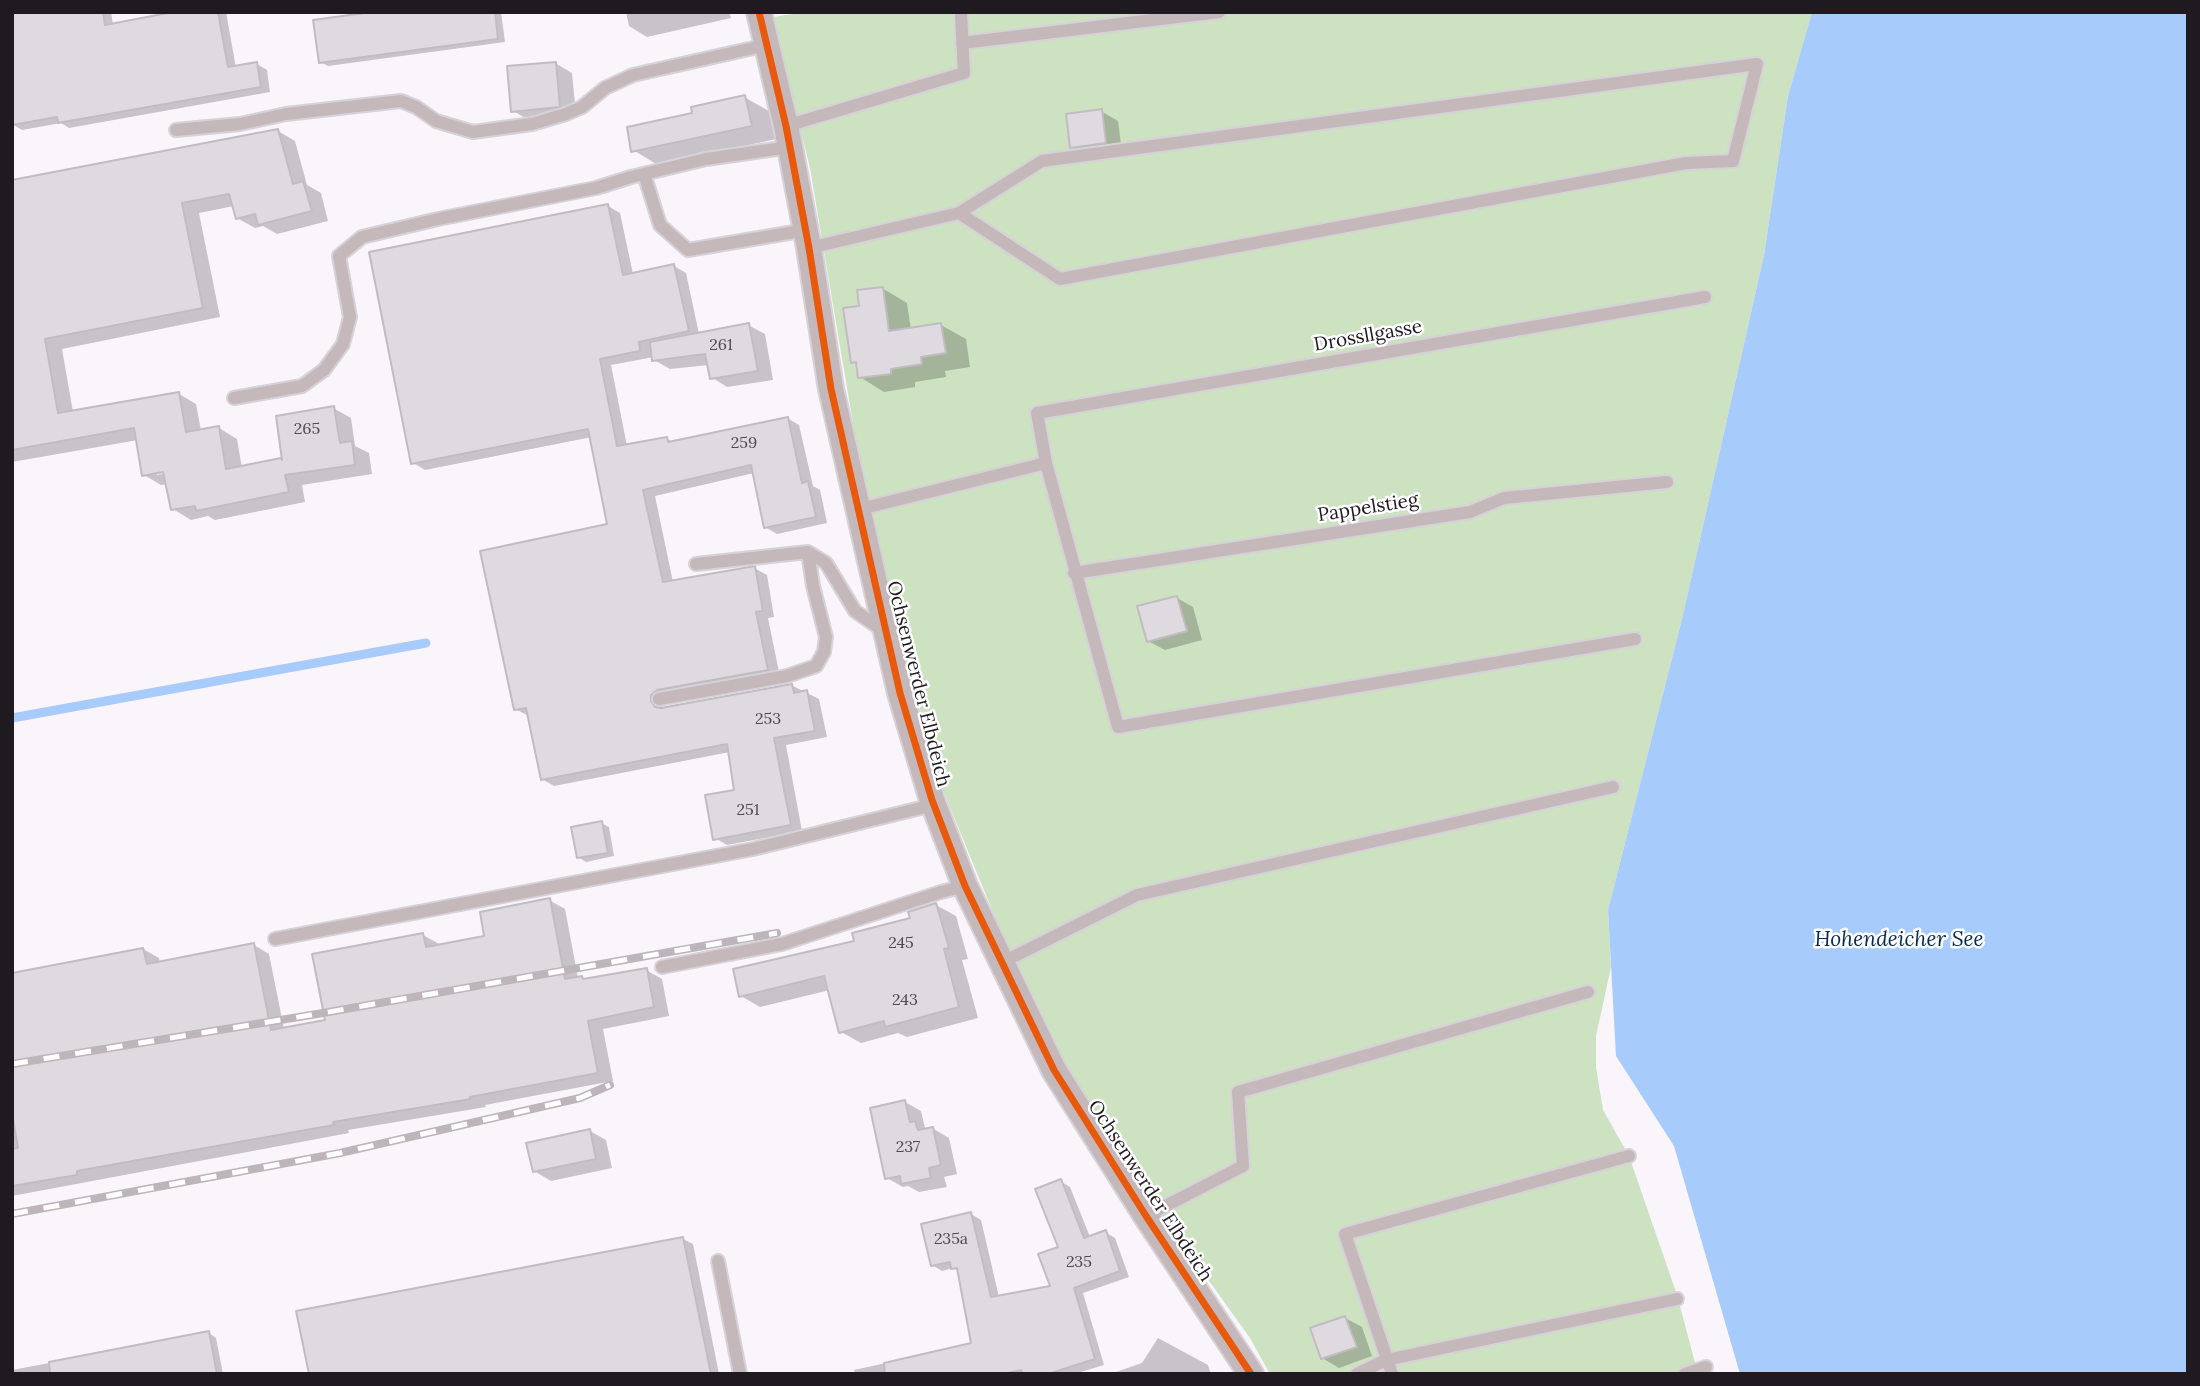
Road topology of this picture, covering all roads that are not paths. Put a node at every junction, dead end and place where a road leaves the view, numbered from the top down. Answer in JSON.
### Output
{"nodes":[{"id":1,"x":759,"y":12,"type":"edge"},
{"id":2,"x":961,"y":12,"type":"edge"},
{"id":3,"x":1219,"y":12,"type":"edge"},
{"id":4,"x":962,"y":43,"type":"junction"},
{"id":5,"x":767,"y":45,"type":"junction"},
{"id":6,"x":176,"y":130,"type":"dead end"},
{"id":7,"x":788,"y":136,"type":"junction"},
{"id":8,"x":643,"y":174,"type":"junction"},
{"id":9,"x":958,"y":213,"type":"junction"},
{"id":10,"x":808,"y":239,"type":"junction"},
{"id":11,"x":1706,"y":297,"type":"dead end"},
{"id":12,"x":234,"y":398,"type":"dead end"},
{"id":13,"x":1045,"y":463,"type":"junction"},
{"id":14,"x":1667,"y":482,"type":"dead end"},
{"id":15,"x":860,"y":509,"type":"junction"},
{"id":16,"x":808,"y":552,"type":"junction"},
{"id":17,"x":696,"y":564,"type":"dead end"},
{"id":18,"x":1074,"y":573,"type":"junction"},
{"id":19,"x":886,"y":632,"type":"junction"},
{"id":20,"x":1635,"y":639,"type":"dead end"},
{"id":21,"x":659,"y":699,"type":"dead end"},
{"id":22,"x":1613,"y":788,"type":"dead end"},
{"id":23,"x":933,"y":804,"type":"junction"},
{"id":24,"x":965,"y":886,"type":"junction"},
{"id":25,"x":275,"y":939,"type":"dead end"},
{"id":26,"x":1000,"y":963,"type":"junction"},
{"id":27,"x":662,"y":967,"type":"dead end"},
{"id":28,"x":1588,"y":992,"type":"dead end"},
{"id":29,"x":1629,"y":1156,"type":"dead end"},
{"id":30,"x":1146,"y":1216,"type":"junction"},
{"id":31,"x":718,"y":1261,"type":"dead end"},
{"id":32,"x":1677,"y":1299,"type":"dead end"},
{"id":33,"x":1386,"y":1360,"type":"junction"},
{"id":34,"x":1706,"y":1367,"type":"dead end"},
{"id":35,"x":740,"y":1374,"type":"edge"},
{"id":36,"x":1251,"y":1374,"type":"edge"},
{"id":37,"x":1357,"y":1374,"type":"edge"},
{"id":38,"x":1392,"y":1374,"type":"edge"},
{"id":39,"x":1685,"y":1374,"type":"edge"}],
"edges":[{"from":1,"to":5,"type":"street","name":"Ochsenwerder Elbdeich"},
{"from":2,"to":4,"type":"lane"},
{"from":3,"to":4,"type":"lane"},
{"from":4,"to":7,"type":"lane"},
{"from":5,"to":6,"type":"lane"},
{"from":5,"to":7,"type":"street","name":"Ochsenwerder Elbdeich"},
{"from":7,"to":8,"type":"lane"},
{"from":7,"to":10,"type":"street","name":"Ochsenwerder Elbdeich"},
{"from":8,"to":10,"type":"lane"},
{"from":8,"to":12,"type":"lane"},
{"from":9,"to":9,"type":"lane"},
{"from":9,"to":10,"type":"lane"},
{"from":10,"to":15,"type":"street","name":"Ochsenwerder Elbdeich"},
{"from":11,"to":13,"type":"lane","name":"Drossllgasse"},
{"from":13,"to":15,"type":"lane"},
{"from":13,"to":18,"type":"lane"},
{"from":14,"to":18,"type":"lane","name":"Pappelstieg"},
{"from":15,"to":19,"type":"street","name":"Ochsenwerder Elbdeich"},
{"from":16,"to":17,"type":"lane"},
{"from":16,"to":19,"type":"lane"},
{"from":16,"to":21,"type":"lane"},
{"from":18,"to":20,"type":"lane"},
{"from":19,"to":23,"type":"street","name":"Ochsenwerder Elbdeich"},
{"from":22,"to":26,"type":"lane"},
{"from":23,"to":24,"type":"street","name":"Ochsenwerder Elbdeich"},
{"from":23,"to":25,"type":"lane"},
{"from":24,"to":26,"type":"street","name":"Ochsenwerder Elbdeich"},
{"from":24,"to":27,"type":"lane"},
{"from":26,"to":30,"type":"street","name":"Ochsenwerder Elbdeich"},
{"from":28,"to":30,"type":"lane"},
{"from":29,"to":33,"type":"lane"},
{"from":30,"to":36,"type":"street","name":"Ochsenwerder Elbdeich"},
{"from":31,"to":35,"type":"lane"},
{"from":32,"to":33,"type":"lane"},
{"from":33,"to":37,"type":"lane"},
{"from":33,"to":38,"type":"lane"},
{"from":34,"to":39,"type":"lane"}]}
